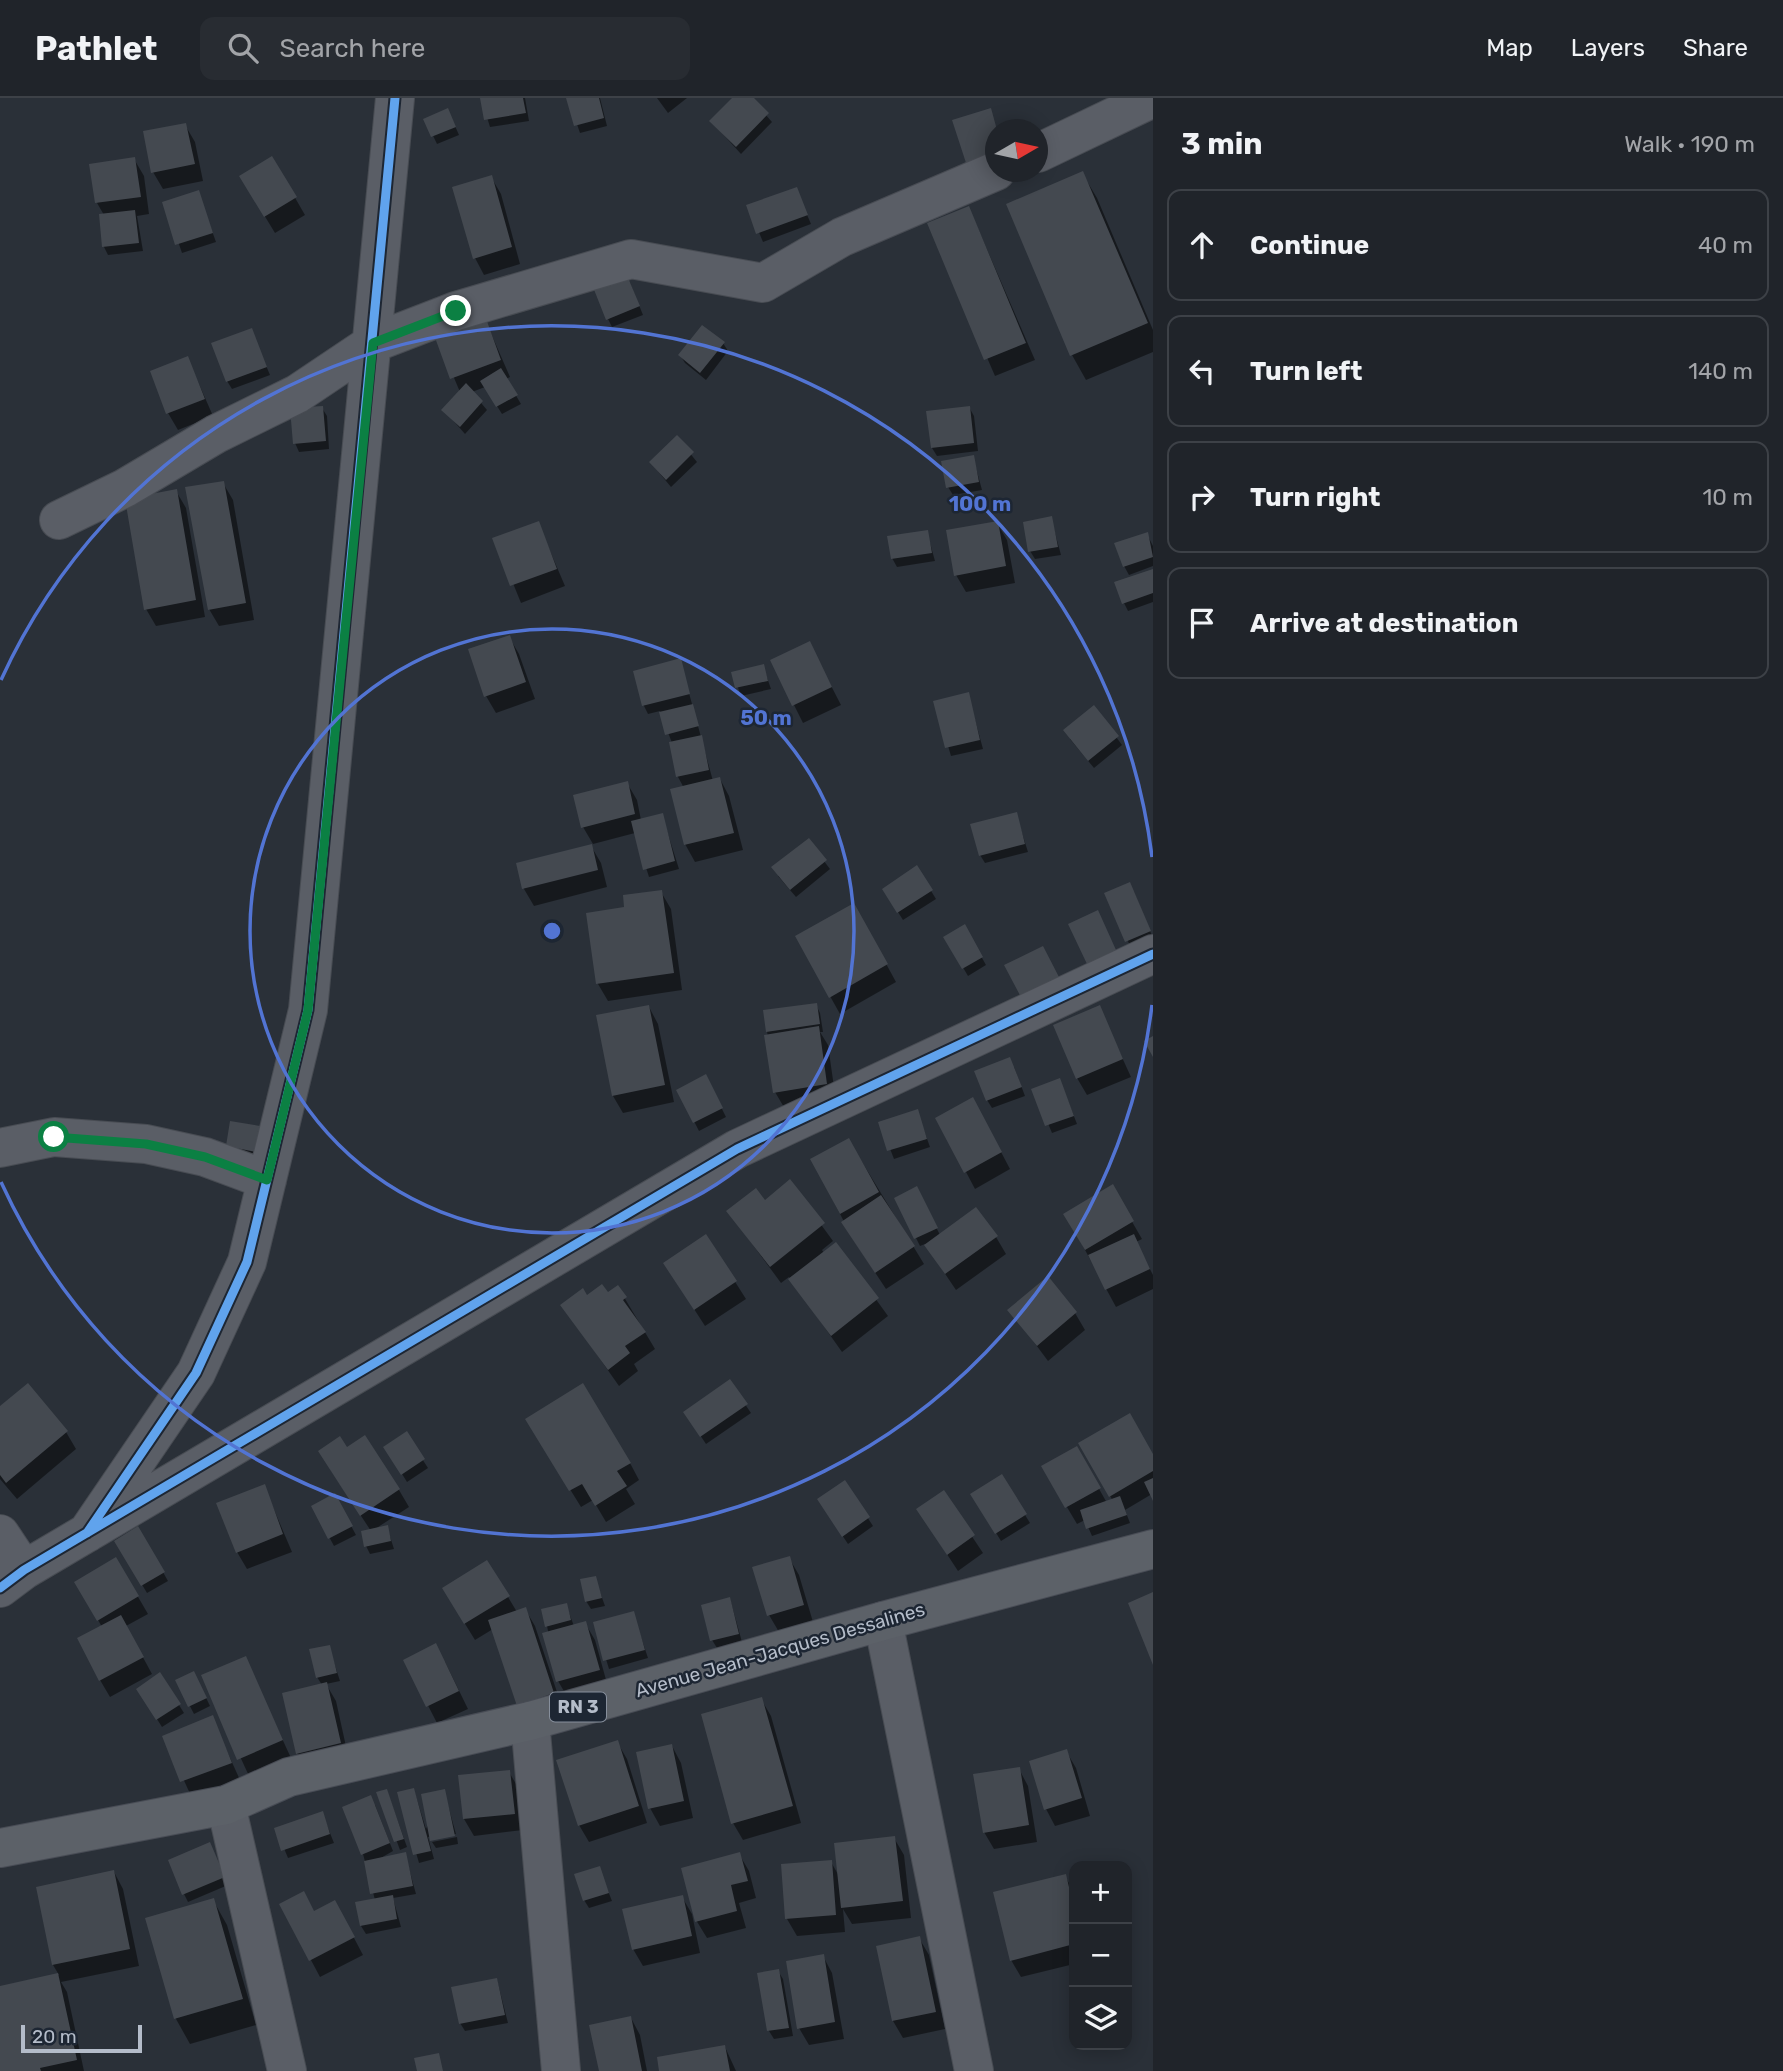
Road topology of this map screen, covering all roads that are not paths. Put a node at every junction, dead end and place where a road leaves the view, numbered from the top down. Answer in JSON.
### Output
{"nodes":[{"id":1,"x":395,"y":98,"type":"edge"},
{"id":2,"x":1153,"y":98,"type":"edge"},
{"id":3,"x":1048,"y":148,"type":"edge"},
{"id":4,"x":985,"y":176,"type":"edge"},
{"id":5,"x":373,"y":343,"type":"junction"},
{"id":6,"x":59,"y":520,"type":"dead end"},
{"id":7,"x":1153,"y":954,"type":"edge"},
{"id":8,"x":0,"y":1148,"type":"edge"},
{"id":9,"x":267,"y":1180,"type":"junction"},
{"id":10,"x":88,"y":1533,"type":"junction"},
{"id":11,"x":0,"y":1534,"type":"edge"},
{"id":12,"x":1153,"y":1549,"type":"edge"},
{"id":13,"x":12,"y":1579,"type":"edge"},
{"id":14,"x":883,"y":1621,"type":"junction"},
{"id":15,"x":530,"y":1721,"type":"junction"},
{"id":16,"x":226,"y":1805,"type":"junction"},
{"id":17,"x":0,"y":1848,"type":"edge"},
{"id":18,"x":287,"y":2071,"type":"edge"},
{"id":19,"x":561,"y":2071,"type":"edge"},
{"id":20,"x":974,"y":2071,"type":"edge"}],
"edges":[{"from":1,"to":5,"type":"street"},
{"from":2,"to":3,"type":"street"},
{"from":4,"to":5,"type":"street"},
{"from":5,"to":6,"type":"street"},
{"from":5,"to":9,"type":"street"},
{"from":7,"to":10,"type":"street"},
{"from":8,"to":9,"type":"street"},
{"from":9,"to":10,"type":"street"},
{"from":10,"to":13,"type":"street"},
{"from":11,"to":13,"type":"street"},
{"from":12,"to":14,"type":"main road","name":"Avenue Jean-Jacques Dessalines","number":"RN 3"},
{"from":14,"to":15,"type":"main road","name":"Avenue Jean-Jacques Dessalines","number":"RN 3"},
{"from":14,"to":20,"type":"street"},
{"from":15,"to":16,"type":"main road","name":"Avenue Jean-Jacques Dessalines","number":"RN 3"},
{"from":15,"to":19,"type":"street"},
{"from":16,"to":17,"type":"main road","name":"Avenue Jean-Jacques Dessalines","number":"RN 3"},
{"from":16,"to":18,"type":"street"}]}
